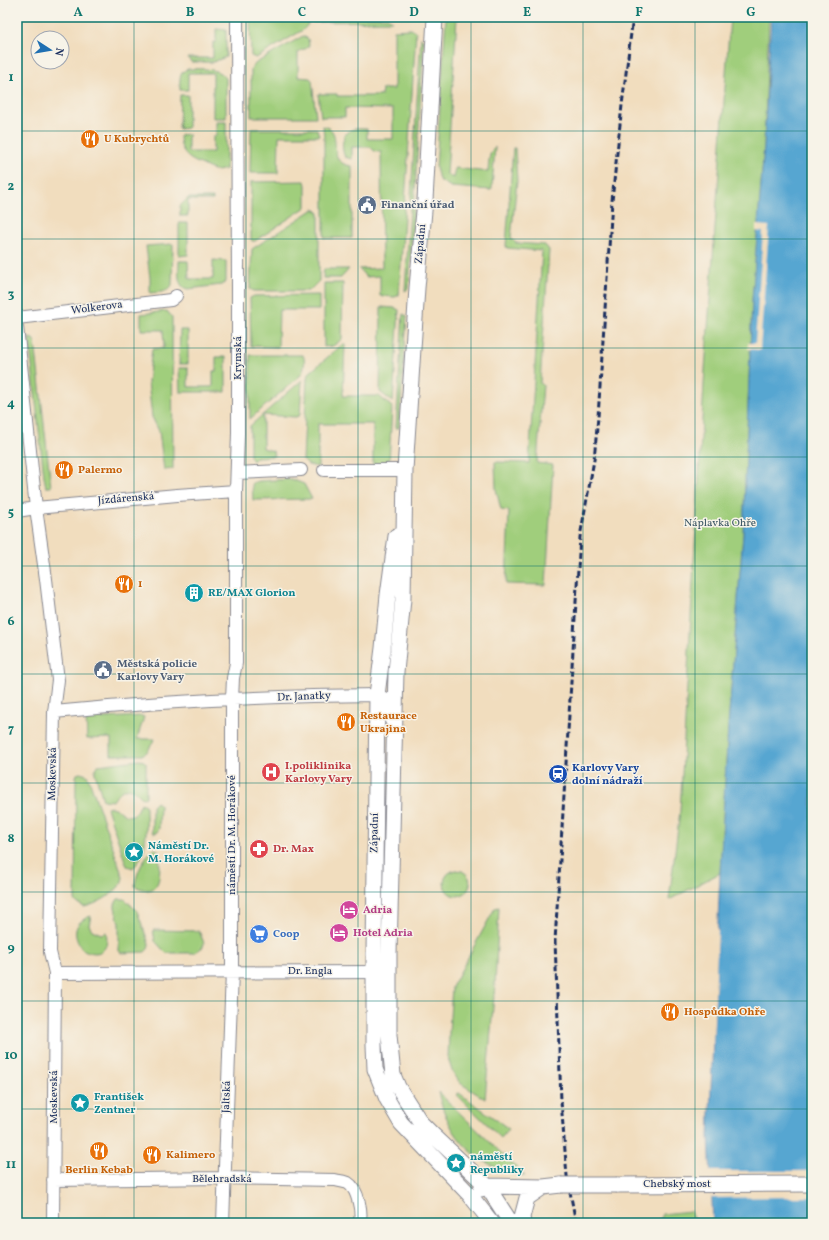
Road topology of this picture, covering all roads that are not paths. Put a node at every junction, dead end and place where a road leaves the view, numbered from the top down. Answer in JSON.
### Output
{"nodes":[{"id":1,"x":237,"y":17,"type":"edge"},
{"id":2,"x":435,"y":17,"type":"edge"},
{"id":3,"x":176,"y":296,"type":"dead end"},
{"id":4,"x":17,"y":318,"type":"edge"},
{"id":5,"x":17,"y":327,"type":"edge"},
{"id":6,"x":301,"y":470,"type":"dead end"},
{"id":7,"x":324,"y":470,"type":"dead end"},
{"id":8,"x":405,"y":470,"type":"junction"},
{"id":9,"x":236,"y":473,"type":"junction"},
{"id":10,"x":236,"y":491,"type":"junction"},
{"id":11,"x":36,"y":508,"type":"junction"},
{"id":12,"x":17,"y":511,"type":"edge"},
{"id":13,"x":377,"y":695,"type":"junction"},
{"id":14,"x":232,"y":700,"type":"junction"},
{"id":15,"x":54,"y":712,"type":"junction"},
{"id":16,"x":394,"y":737,"type":"junction"},
{"id":17,"x":232,"y":971,"type":"junction"},
{"id":18,"x":381,"y":972,"type":"junction"},
{"id":19,"x":55,"y":973,"type":"junction"},
{"id":20,"x":224,"y":1178,"type":"junction"},
{"id":21,"x":53,"y":1180,"type":"junction"},
{"id":22,"x":812,"y":1184,"type":"edge"},
{"id":23,"x":487,"y":1186,"type":"junction"},
{"id":24,"x":543,"y":1187,"type":"junction"},
{"id":25,"x":469,"y":1194,"type":"junction"},
{"id":26,"x":53,"y":1223,"type":"edge"},
{"id":27,"x":223,"y":1223,"type":"edge"},
{"id":28,"x":359,"y":1223,"type":"edge"},
{"id":29,"x":492,"y":1223,"type":"edge"},
{"id":30,"x":511,"y":1223,"type":"edge"},
{"id":31,"x":523,"y":1223,"type":"edge"}],
"edges":[{"from":1,"to":9,"type":"street","name":"Krymská"},
{"from":2,"to":8,"type":"street","name":"Západní"},
{"from":3,"to":4,"type":"street","name":"Wolkerova"},
{"from":5,"to":11,"type":"street","name":"Moskevská"},
{"from":6,"to":9,"type":"street"},
{"from":7,"to":8,"type":"street"},
{"from":8,"to":13,"type":"street","name":"Západní"},
{"from":8,"to":16,"type":"street","name":"Západní"},
{"from":9,"to":10,"type":"street","name":"Krymská"},
{"from":10,"to":11,"type":"street","name":"Jízdárenská"},
{"from":10,"to":14,"type":"street","name":"Krymská"},
{"from":11,"to":12,"type":"street","name":"Jízdárenská"},
{"from":11,"to":15,"type":"street","name":"Moskevská"},
{"from":13,"to":14,"type":"street","name":"Dr. Janatky"},
{"from":13,"to":16,"type":"street","name":"Západní"},
{"from":13,"to":18,"type":"street","name":"Západní"},
{"from":14,"to":15,"type":"street"},
{"from":14,"to":17,"type":"street","name":"náměstí Dr. M. Horákové"},
{"from":15,"to":19,"type":"street","name":"Moskevská"},
{"from":16,"to":18,"type":"street","name":"Západní"},
{"from":17,"to":18,"type":"street","name":"Dr. Engla"},
{"from":17,"to":19,"type":"street"},
{"from":17,"to":20,"type":"street","name":"Jaltská"},
{"from":18,"to":23,"type":"street"},
{"from":18,"to":25,"type":"street"},
{"from":19,"to":21,"type":"street","name":"Moskevská"},
{"from":20,"to":21,"type":"street","name":"Bělehradská"},
{"from":20,"to":27,"type":"street","name":"Jaltská"},
{"from":20,"to":28,"type":"street","name":"Bělehradská"},
{"from":21,"to":26,"type":"street","name":"Moskevská"},
{"from":22,"to":24,"type":"street","name":"Chebský most","bridge":true},
{"from":23,"to":24,"type":"street","name":"Chebský most"},
{"from":23,"to":25,"type":"street"},
{"from":23,"to":30,"type":"street"},
{"from":24,"to":31,"type":"street","name":"Chebský most"},
{"from":25,"to":29,"type":"street"}]}
